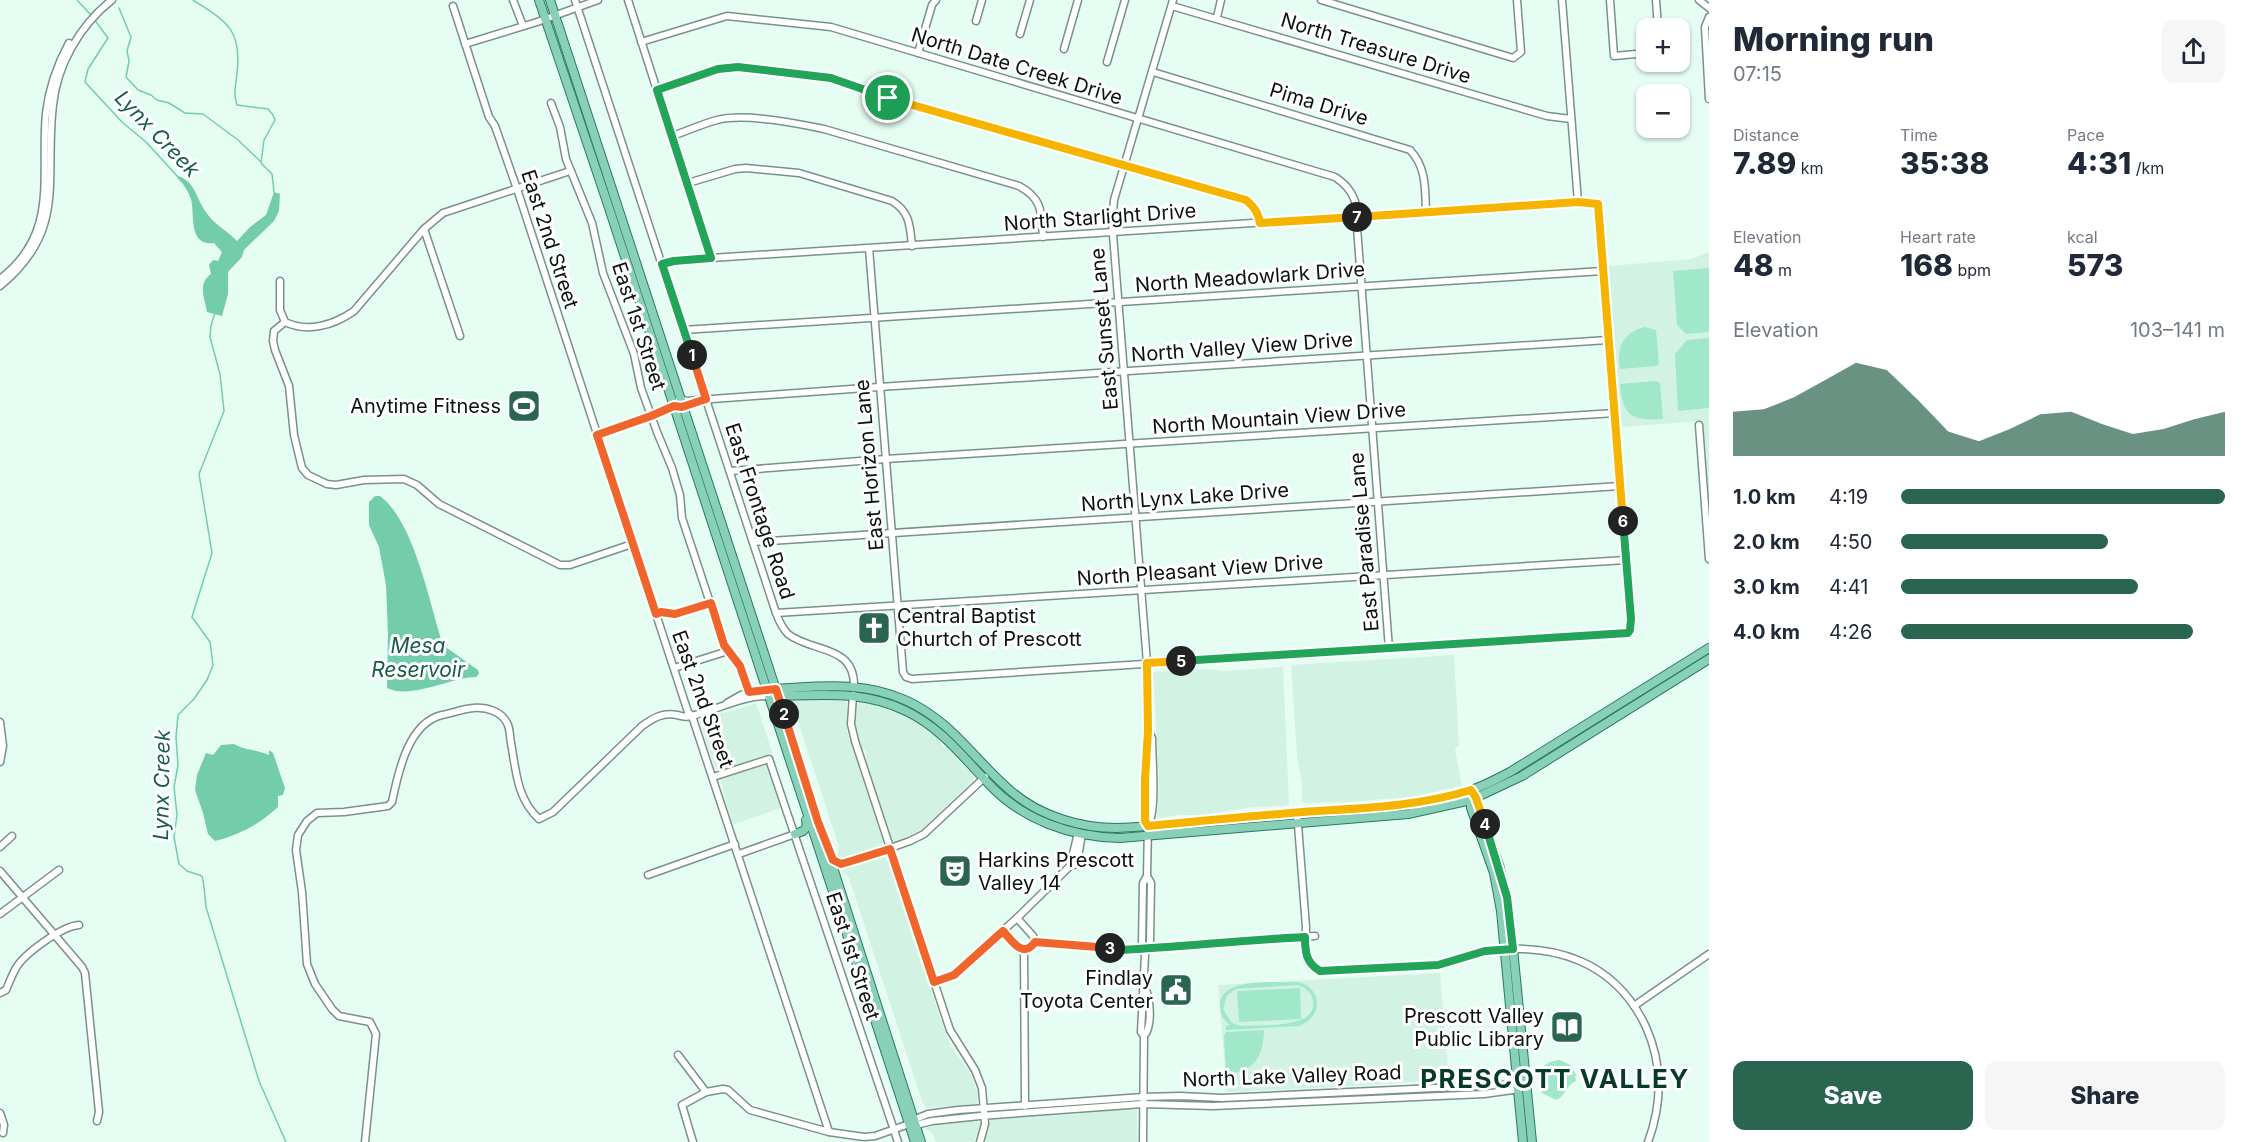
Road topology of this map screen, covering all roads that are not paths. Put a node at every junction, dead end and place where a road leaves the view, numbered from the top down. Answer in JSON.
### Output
{"nodes":[{"id":1,"x":112,"y":0,"type":"edge"},
{"id":2,"x":513,"y":0,"type":"edge"},
{"id":3,"x":539,"y":0,"type":"edge"},
{"id":4,"x":550,"y":0,"type":"edge"},
{"id":5,"x":575,"y":0,"type":"edge"},
{"id":6,"x":598,"y":0,"type":"edge"},
{"id":7,"x":628,"y":0,"type":"edge"},
{"id":8,"x":936,"y":0,"type":"edge"},
{"id":9,"x":982,"y":0,"type":"edge"},
{"id":10,"x":1030,"y":0,"type":"edge"},
{"id":11,"x":1078,"y":0,"type":"edge"},
{"id":12,"x":1125,"y":0,"type":"edge"},
{"id":13,"x":1221,"y":0,"type":"edge"},
{"id":14,"x":1321,"y":0,"type":"edge"},
{"id":15,"x":1517,"y":0,"type":"edge"},
{"id":16,"x":1562,"y":0,"type":"edge"},
{"id":17,"x":1610,"y":0,"type":"edge"},
{"id":18,"x":1656,"y":0,"type":"edge"},
{"id":19,"x":1699,"y":0,"type":"edge"},
{"id":20,"x":105,"y":3,"type":"edge"},
{"id":21,"x":1173,"y":3,"type":"edge"},
{"id":22,"x":453,"y":6,"type":"dead end"},
{"id":23,"x":577,"y":8,"type":"junction"},
{"id":24,"x":1709,"y":8,"type":"edge"},
{"id":25,"x":555,"y":16,"type":"junction"},
{"id":26,"x":1216,"y":17,"type":"junction"},
{"id":27,"x":1709,"y":17,"type":"edge"},
{"id":28,"x":1657,"y":18,"type":"edge"},
{"id":29,"x":545,"y":19,"type":"junction"},
{"id":30,"x":976,"y":21,"type":"dead end"},
{"id":31,"x":84,"y":26,"type":"junction"},
{"id":32,"x":523,"y":26,"type":"junction"},
{"id":33,"x":1020,"y":34,"type":"dead end"},
{"id":34,"x":641,"y":42,"type":"junction"},
{"id":35,"x":465,"y":44,"type":"junction"},
{"id":36,"x":1064,"y":49,"type":"dead end"},
{"id":37,"x":918,"y":53,"type":"junction"},
{"id":38,"x":1636,"y":54,"type":"edge"},
{"id":39,"x":1107,"y":62,"type":"dead end"},
{"id":40,"x":1153,"y":72,"type":"junction"},
{"id":41,"x":657,"y":90,"type":"junction"},
{"id":42,"x":1709,"y":99,"type":"edge"},
{"id":43,"x":551,"y":103,"type":"dead end"},
{"id":44,"x":1138,"y":119,"type":"junction"},
{"id":45,"x":1571,"y":119,"type":"junction"},
{"id":46,"x":672,"y":136,"type":"junction"},
{"id":47,"x":1125,"y":166,"type":"junction"},
{"id":48,"x":570,"y":171,"type":"junction"},
{"id":49,"x":688,"y":183,"type":"junction"},
{"id":50,"x":517,"y":189,"type":"junction"},
{"id":51,"x":1578,"y":202,"type":"junction"},
{"id":52,"x":1426,"y":213,"type":"junction"},
{"id":53,"x":1356,"y":217,"type":"junction"},
{"id":54,"x":1260,"y":223,"type":"junction"},
{"id":55,"x":424,"y":229,"type":"junction"},
{"id":56,"x":1112,"y":232,"type":"junction"},
{"id":57,"x":1043,"y":237,"type":"junction"},
{"id":58,"x":912,"y":246,"type":"junction"},
{"id":59,"x":869,"y":248,"type":"junction"},
{"id":60,"x":711,"y":258,"type":"junction"},
{"id":61,"x":662,"y":264,"type":"junction"},
{"id":62,"x":1603,"y":271,"type":"junction"},
{"id":63,"x":0,"y":279,"type":"edge"},
{"id":64,"x":280,"y":281,"type":"dead end"},
{"id":65,"x":0,"y":286,"type":"edge"},
{"id":66,"x":1361,"y":287,"type":"junction"},
{"id":67,"x":1118,"y":302,"type":"junction"},
{"id":68,"x":873,"y":317,"type":"junction"},
{"id":69,"x":285,"y":322,"type":"junction"},
{"id":70,"x":683,"y":330,"type":"junction"},
{"id":71,"x":460,"y":336,"type":"dead end"},
{"id":72,"x":1608,"y":340,"type":"junction"},
{"id":73,"x":1367,"y":356,"type":"junction"},
{"id":74,"x":1124,"y":371,"type":"junction"},
{"id":75,"x":879,"y":387,"type":"junction"},
{"id":76,"x":680,"y":399,"type":"junction"},
{"id":77,"x":706,"y":399,"type":"junction"},
{"id":78,"x":698,"y":400,"type":"junction"},
{"id":79,"x":678,"y":407,"type":"junction"},
{"id":80,"x":1615,"y":413,"type":"junction"},
{"id":81,"x":653,"y":416,"type":"junction"},
{"id":82,"x":678,"y":420,"type":"junction"},
{"id":83,"x":1699,"y":425,"type":"dead end"},
{"id":84,"x":1372,"y":428,"type":"junction"},
{"id":85,"x":597,"y":435,"type":"junction"},
{"id":86,"x":1130,"y":444,"type":"junction"},
{"id":87,"x":886,"y":459,"type":"junction"},
{"id":88,"x":730,"y":471,"type":"junction"},
{"id":89,"x":1620,"y":486,"type":"junction"},
{"id":90,"x":1378,"y":501,"type":"junction"},
{"id":91,"x":1135,"y":517,"type":"junction"},
{"id":92,"x":891,"y":532,"type":"junction"},
{"id":93,"x":753,"y":542,"type":"junction"},
{"id":94,"x":633,"y":544,"type":"junction"},
{"id":95,"x":1709,"y":559,"type":"edge"},
{"id":96,"x":1626,"y":560,"type":"junction"},
{"id":97,"x":1383,"y":575,"type":"junction"},
{"id":98,"x":1141,"y":590,"type":"junction"},
{"id":99,"x":711,"y":603,"type":"junction"},
{"id":100,"x":897,"y":606,"type":"junction"},
{"id":101,"x":776,"y":613,"type":"junction"},
{"id":102,"x":656,"y":614,"type":"junction"},
{"id":103,"x":1709,"y":648,"type":"edge"},
{"id":104,"x":1389,"y":649,"type":"junction"},
{"id":105,"x":728,"y":651,"type":"junction"},
{"id":106,"x":1709,"y":659,"type":"edge"},
{"id":107,"x":1147,"y":663,"type":"junction"},
{"id":108,"x":674,"y":668,"type":"junction"},
{"id":109,"x":853,"y":691,"type":"junction"},
{"id":110,"x":749,"y":692,"type":"junction"},
{"id":111,"x":777,"y":692,"type":"junction"},
{"id":112,"x":767,"y":693,"type":"junction"},
{"id":113,"x":727,"y":703,"type":"junction"},
{"id":114,"x":692,"y":716,"type":"junction"},
{"id":115,"x":0,"y":722,"type":"edge"},
{"id":116,"x":1,"y":733,"type":"edge"},
{"id":117,"x":0,"y":762,"type":"edge"},
{"id":118,"x":792,"y":766,"type":"junction"},
{"id":119,"x":991,"y":772,"type":"junction"},
{"id":120,"x":713,"y":777,"type":"junction"},
{"id":121,"x":984,"y":778,"type":"junction"},
{"id":122,"x":1471,"y":790,"type":"junction"},
{"id":123,"x":1474,"y":799,"type":"junction"},
{"id":124,"x":1297,"y":812,"type":"junction"},
{"id":125,"x":818,"y":822,"type":"junction"},
{"id":126,"x":1298,"y":822,"type":"junction"},
{"id":127,"x":1148,"y":826,"type":"junction"},
{"id":128,"x":795,"y":834,"type":"junction"},
{"id":129,"x":1080,"y":834,"type":"junction"},
{"id":130,"x":12,"y":836,"type":"dead end"},
{"id":131,"x":1148,"y":836,"type":"junction"},
{"id":132,"x":735,"y":844,"type":"junction"},
{"id":133,"x":0,"y":847,"type":"edge"},
{"id":134,"x":890,"y":849,"type":"junction"},
{"id":135,"x":739,"y":854,"type":"junction"},
{"id":136,"x":848,"y":862,"type":"junction"},
{"id":137,"x":59,"y":870,"type":"dead end"},
{"id":138,"x":0,"y":871,"type":"edge"},
{"id":139,"x":648,"y":875,"type":"dead end"},
{"id":140,"x":21,"y":896,"type":"junction"},
{"id":141,"x":0,"y":915,"type":"edge"},
{"id":142,"x":1017,"y":918,"type":"junction"},
{"id":143,"x":79,"y":925,"type":"dead end"},
{"id":144,"x":1003,"y":931,"type":"junction"},
{"id":145,"x":54,"y":934,"type":"junction"},
{"id":146,"x":1315,"y":936,"type":"dead end"},
{"id":147,"x":1305,"y":937,"type":"junction"},
{"id":148,"x":1035,"y":942,"type":"junction"},
{"id":149,"x":856,"y":944,"type":"junction"},
{"id":150,"x":1145,"y":949,"type":"junction"},
{"id":151,"x":1509,"y":949,"type":"junction"},
{"id":152,"x":1024,"y":950,"type":"junction"},
{"id":153,"x":1709,"y":954,"type":"edge"},
{"id":154,"x":934,"y":982,"type":"junction"},
{"id":155,"x":1,"y":993,"type":"edge"},
{"id":156,"x":1634,"y":1006,"type":"junction"},
{"id":157,"x":678,"y":1055,"type":"dead end"},
{"id":158,"x":1521,"y":1087,"type":"junction"},
{"id":159,"x":706,"y":1092,"type":"junction"},
{"id":160,"x":1143,"y":1101,"type":"junction"},
{"id":161,"x":1025,"y":1106,"type":"junction"},
{"id":162,"x":984,"y":1112,"type":"junction"},
{"id":163,"x":0,"y":1113,"type":"edge"},
{"id":164,"x":97,"y":1121,"type":"dead end"},
{"id":165,"x":913,"y":1123,"type":"junction"},
{"id":166,"x":892,"y":1129,"type":"junction"},
{"id":167,"x":829,"y":1132,"type":"junction"},
{"id":168,"x":3,"y":1133,"type":"dead end"},
{"id":169,"x":365,"y":1142,"type":"edge"},
{"id":170,"x":693,"y":1142,"type":"edge"},
{"id":171,"x":898,"y":1142,"type":"edge"},
{"id":172,"x":915,"y":1142,"type":"edge"},
{"id":173,"x":921,"y":1142,"type":"edge"},
{"id":174,"x":980,"y":1142,"type":"edge"},
{"id":175,"x":1143,"y":1142,"type":"edge"},
{"id":176,"x":1523,"y":1142,"type":"edge"},
{"id":177,"x":1532,"y":1142,"type":"edge"},
{"id":178,"x":1648,"y":1142,"type":"edge"}],
"edges":[{"from":1,"to":20,"type":"street"},
{"from":2,"to":32,"type":"street"},
{"from":3,"to":29,"type":"main road"},
{"from":4,"to":25,"type":"main road"},
{"from":5,"to":23,"type":"street","name":"East Frontage Road"},
{"from":6,"to":23,"type":"street"},
{"from":7,"to":34,"type":"street"},
{"from":8,"to":37,"type":"street"},
{"from":9,"to":30,"type":"street"},
{"from":10,"to":33,"type":"street"},
{"from":11,"to":36,"type":"street"},
{"from":12,"to":39,"type":"street"},
{"from":13,"to":26,"type":"street"},
{"from":14,"to":15,"type":"street"},
{"from":16,"to":45,"type":"street"},
{"from":17,"to":38,"type":"street"},
{"from":18,"to":28,"type":"street"},
{"from":19,"to":24,"type":"street"},
{"from":20,"to":31,"type":"street"},
{"from":21,"to":26,"type":"street","name":"North Treasure Drive"},
{"from":21,"to":40,"type":"street","name":"East Sunset Lane"},
{"from":22,"to":35,"type":"street","name":"East 2nd Street"},
{"from":23,"to":25,"type":"street"},
{"from":23,"to":61,"type":"street","name":"East Frontage Road"},
{"from":25,"to":29,"type":"street"},
{"from":25,"to":76,"type":"main road"},
{"from":26,"to":45,"type":"street","name":"North Treasure Drive"},
{"from":27,"to":42,"type":"street"},
{"from":29,"to":32,"type":"street"},
{"from":29,"to":79,"type":"main road"},
{"from":31,"to":63,"type":"street"},
{"from":31,"to":65,"type":"street"},
{"from":32,"to":35,"type":"street"},
{"from":34,"to":37,"type":"street","name":"North Date Creek Drive"},
{"from":34,"to":41,"type":"street"},
{"from":35,"to":50,"type":"street","name":"East 2nd Street"},
{"from":37,"to":44,"type":"street","name":"North Date Creek Drive"},
{"from":40,"to":44,"type":"street","name":"East Sunset Lane"},
{"from":40,"to":52,"type":"street","name":"Pima Drive"},
{"from":41,"to":46,"type":"street"},
{"from":41,"to":47,"type":"street"},
{"from":43,"to":48,"type":"street","name":"East 1st Street"},
{"from":44,"to":47,"type":"street","name":"East Sunset Lane"},
{"from":44,"to":53,"type":"street","name":"North Date Creek Drive"},
{"from":45,"to":51,"type":"street"},
{"from":46,"to":49,"type":"street"},
{"from":46,"to":57,"type":"street"},
{"from":47,"to":54,"type":"street"},
{"from":47,"to":56,"type":"street","name":"East Sunset Lane"},
{"from":48,"to":50,"type":"street"},
{"from":48,"to":81,"type":"street","name":"East 1st Street"},
{"from":49,"to":58,"type":"street"},
{"from":49,"to":60,"type":"street"},
{"from":50,"to":55,"type":"street"},
{"from":50,"to":85,"type":"street","name":"East 2nd Street"},
{"from":51,"to":52,"type":"street","name":"North Starlight Drive"},
{"from":51,"to":62,"type":"street"},
{"from":52,"to":53,"type":"street","name":"North Starlight Drive"},
{"from":53,"to":54,"type":"street","name":"North Starlight Drive"},
{"from":53,"to":66,"type":"street","name":"East Paradise Lane"},
{"from":54,"to":56,"type":"street","name":"North Starlight Drive"},
{"from":55,"to":69,"type":"street"},
{"from":55,"to":71,"type":"street"},
{"from":56,"to":57,"type":"street","name":"North Starlight Drive"},
{"from":56,"to":67,"type":"street","name":"East Sunset Lane"},
{"from":57,"to":58,"type":"street","name":"North Starlight Drive"},
{"from":58,"to":59,"type":"street","name":"North Starlight Drive"},
{"from":59,"to":60,"type":"street","name":"North Starlight Drive"},
{"from":59,"to":68,"type":"street","name":"East Horizon Lane"},
{"from":60,"to":61,"type":"street","name":"North Starlight Drive"},
{"from":61,"to":70,"type":"street","name":"East Frontage Road"},
{"from":62,"to":66,"type":"street","name":"North Meadowlark Drive"},
{"from":62,"to":72,"type":"street"},
{"from":64,"to":69,"type":"street"},
{"from":66,"to":67,"type":"street","name":"North Meadowlark Drive"},
{"from":66,"to":73,"type":"street","name":"East Paradise Lane"},
{"from":67,"to":68,"type":"street","name":"North Meadowlark Drive"},
{"from":67,"to":74,"type":"street","name":"East Sunset Lane"},
{"from":68,"to":70,"type":"street","name":"North Meadowlark Drive"},
{"from":68,"to":75,"type":"street","name":"East Horizon Lane"},
{"from":69,"to":94,"type":"street"},
{"from":70,"to":77,"type":"street","name":"East Frontage Road"},
{"from":72,"to":73,"type":"street","name":"North Valley View Drive"},
{"from":72,"to":80,"type":"street"},
{"from":73,"to":74,"type":"street","name":"North Valley View Drive"},
{"from":73,"to":84,"type":"street","name":"East Paradise Lane"},
{"from":74,"to":75,"type":"street","name":"North Valley View Drive"},
{"from":74,"to":86,"type":"street","name":"East Sunset Lane"},
{"from":75,"to":77,"type":"street","name":"North Valley View Drive"},
{"from":75,"to":87,"type":"street","name":"East Horizon Lane"},
{"from":76,"to":78,"type":"street","name":"North Valley View Drive"},
{"from":76,"to":79,"type":"main road"},
{"from":77,"to":78,"type":"street","name":"North Valley View Drive"},
{"from":77,"to":88,"type":"street","name":"East Frontage Road"},
{"from":78,"to":79,"type":"street","name":"North Valley View Drive"},
{"from":79,"to":81,"type":"street","name":"North Valley View Drive"},
{"from":79,"to":82,"type":"main road"},
{"from":79,"to":111,"type":"main road"},
{"from":80,"to":84,"type":"street","name":"North Mountain View Drive"},
{"from":80,"to":89,"type":"street"},
{"from":81,"to":82,"type":"street"},
{"from":81,"to":85,"type":"street","name":"North Valley View Drive"},
{"from":81,"to":99,"type":"street","name":"East 1st Street"},
{"from":82,"to":112,"type":"main road"},
{"from":83,"to":95,"type":"street"},
{"from":84,"to":86,"type":"street","name":"North Mountain View Drive"},
{"from":84,"to":90,"type":"street","name":"East Paradise Lane"},
{"from":85,"to":94,"type":"street","name":"East 2nd Street"},
{"from":86,"to":87,"type":"street","name":"North Mountain View Drive"},
{"from":86,"to":91,"type":"street","name":"East Sunset Lane"},
{"from":87,"to":88,"type":"street","name":"North Mountain View Drive"},
{"from":87,"to":92,"type":"street","name":"East Horizon Lane"},
{"from":88,"to":93,"type":"street","name":"East Frontage Road"},
{"from":89,"to":90,"type":"street","name":"North Lynx Lake Drive"},
{"from":89,"to":96,"type":"street"},
{"from":90,"to":91,"type":"street","name":"North Lynx Lake Drive"},
{"from":90,"to":97,"type":"street","name":"East Paradise Lane"},
{"from":91,"to":92,"type":"street","name":"North Lynx Lake Drive"},
{"from":91,"to":98,"type":"street","name":"East Sunset Lane"},
{"from":92,"to":93,"type":"street","name":"North Lynx Lake Drive"},
{"from":92,"to":100,"type":"street","name":"East Horizon Lane"},
{"from":93,"to":101,"type":"street","name":"East Frontage Road"},
{"from":94,"to":102,"type":"street","name":"East 2nd Street"},
{"from":96,"to":97,"type":"street","name":"North Pleasant View Drive"},
{"from":96,"to":104,"type":"street"},
{"from":97,"to":98,"type":"street","name":"North Pleasant View Drive"},
{"from":97,"to":104,"type":"street","name":"East Paradise Lane"},
{"from":98,"to":100,"type":"street","name":"North Pleasant View Drive"},
{"from":98,"to":107,"type":"street","name":"East Sunset Lane"},
{"from":99,"to":102,"type":"street"},
{"from":99,"to":105,"type":"street","name":"East 1st Street"},
{"from":100,"to":101,"type":"street","name":"North Pleasant View Drive"},
{"from":100,"to":107,"type":"street","name":"East Horizon Lane"},
{"from":101,"to":109,"type":"street","name":"East Frontage Road"},
{"from":102,"to":108,"type":"street","name":"East 2nd Street"},
{"from":103,"to":122,"type":"main road"},
{"from":104,"to":107,"type":"street"},
{"from":105,"to":108,"type":"street"},
{"from":105,"to":110,"type":"street","name":"East 1st Street"},
{"from":106,"to":123,"type":"main road"},
{"from":107,"to":127,"type":"street","name":"East Sunset Lane"},
{"from":108,"to":114,"type":"street","name":"East 2nd Street"},
{"from":109,"to":111,"type":"main road"},
{"from":109,"to":111,"type":"main road"},
{"from":109,"to":119,"type":"main road"},
{"from":109,"to":121,"type":"main road"},
{"from":109,"to":134,"type":"street"},
{"from":110,"to":112,"type":"street"},
{"from":110,"to":113,"type":"street"},
{"from":111,"to":112,"type":"main road"},
{"from":111,"to":125,"type":"main road"},
{"from":112,"to":113,"type":"street"},
{"from":112,"to":118,"type":"main road"},
{"from":113,"to":114,"type":"street"},
{"from":114,"to":120,"type":"street","name":"East 2nd Street"},
{"from":114,"to":169,"type":"street"},
{"from":115,"to":116,"type":"street"},
{"from":116,"to":117,"type":"street"},
{"from":118,"to":128,"type":"main road"},
{"from":118,"to":165,"type":"main road"},
{"from":119,"to":121,"type":"street"},
{"from":119,"to":127,"type":"main road"},
{"from":120,"to":128,"type":"street","name":"East 1st Street"},
{"from":120,"to":132,"type":"street","name":"East 2nd Street"},
{"from":121,"to":129,"type":"main road"},
{"from":121,"to":134,"type":"street"},
{"from":122,"to":123,"type":"main road"},
{"from":122,"to":124,"type":"main road"},
{"from":123,"to":126,"type":"main road"},
{"from":123,"to":151,"type":"main road"},
{"from":124,"to":126,"type":"street"},
{"from":124,"to":127,"type":"main road"},
{"from":125,"to":136,"type":"street"},
{"from":125,"to":149,"type":"main road"},
{"from":126,"to":131,"type":"main road"},
{"from":126,"to":147,"type":"street"},
{"from":127,"to":131,"type":"street","name":"East Sunset Lane"},
{"from":128,"to":135,"type":"street"},
{"from":128,"to":166,"type":"street","name":"East 1st Street"},
{"from":129,"to":131,"type":"main road"},
{"from":129,"to":142,"type":"street"},
{"from":130,"to":133,"type":"street"},
{"from":131,"to":150,"type":"street","name":"East Sunset Lane"},
{"from":132,"to":135,"type":"street","name":"East 2nd Street"},
{"from":132,"to":139,"type":"street"},
{"from":134,"to":136,"type":"street"},
{"from":134,"to":154,"type":"street"},
{"from":135,"to":167,"type":"street","name":"East 2nd Street"},
{"from":136,"to":149,"type":"street"},
{"from":137,"to":140,"type":"street"},
{"from":138,"to":140,"type":"street"},
{"from":140,"to":141,"type":"street"},
{"from":140,"to":145,"type":"street"},
{"from":142,"to":144,"type":"street"},
{"from":142,"to":148,"type":"street"},
{"from":143,"to":145,"type":"street"},
{"from":144,"to":152,"type":"street"},
{"from":144,"to":154,"type":"street"},
{"from":145,"to":155,"type":"street"},
{"from":145,"to":164,"type":"street"},
{"from":146,"to":147,"type":"street"},
{"from":147,"to":150,"type":"street"},
{"from":147,"to":151,"type":"street"},
{"from":148,"to":150,"type":"street"},
{"from":148,"to":152,"type":"street"},
{"from":149,"to":165,"type":"main road"},
{"from":150,"to":160,"type":"street","name":"East Sunset Lane"},
{"from":151,"to":156,"type":"street"},
{"from":151,"to":158,"type":"main road"},
{"from":152,"to":161,"type":"street"},
{"from":153,"to":156,"type":"street"},
{"from":154,"to":162,"type":"street"},
{"from":156,"to":178,"type":"street"},
{"from":157,"to":159,"type":"street"},
{"from":158,"to":160,"type":"street","name":"North Lake Valley Road"},
{"from":158,"to":176,"type":"main road"},
{"from":158,"to":177,"type":"main road"},
{"from":159,"to":167,"type":"street","name":"North Lake Valley Road"},
{"from":159,"to":170,"type":"street"},
{"from":160,"to":161,"type":"street","name":"North Lake Valley Road"},
{"from":160,"to":162,"type":"street","name":"North Lake Valley Road"},
{"from":160,"to":175,"type":"street","name":"East Sunset Lane"},
{"from":161,"to":162,"type":"street","name":"North Lake Valley Road"},
{"from":162,"to":165,"type":"street","name":"North Lake Valley Road"},
{"from":162,"to":174,"type":"street"},
{"from":163,"to":168,"type":"street"},
{"from":165,"to":166,"type":"street","name":"North Lake Valley Road"},
{"from":165,"to":172,"type":"main road"},
{"from":165,"to":173,"type":"main road"},
{"from":166,"to":167,"type":"street","name":"North Lake Valley Road"},
{"from":166,"to":171,"type":"street","name":"East 1st Street"}]}
